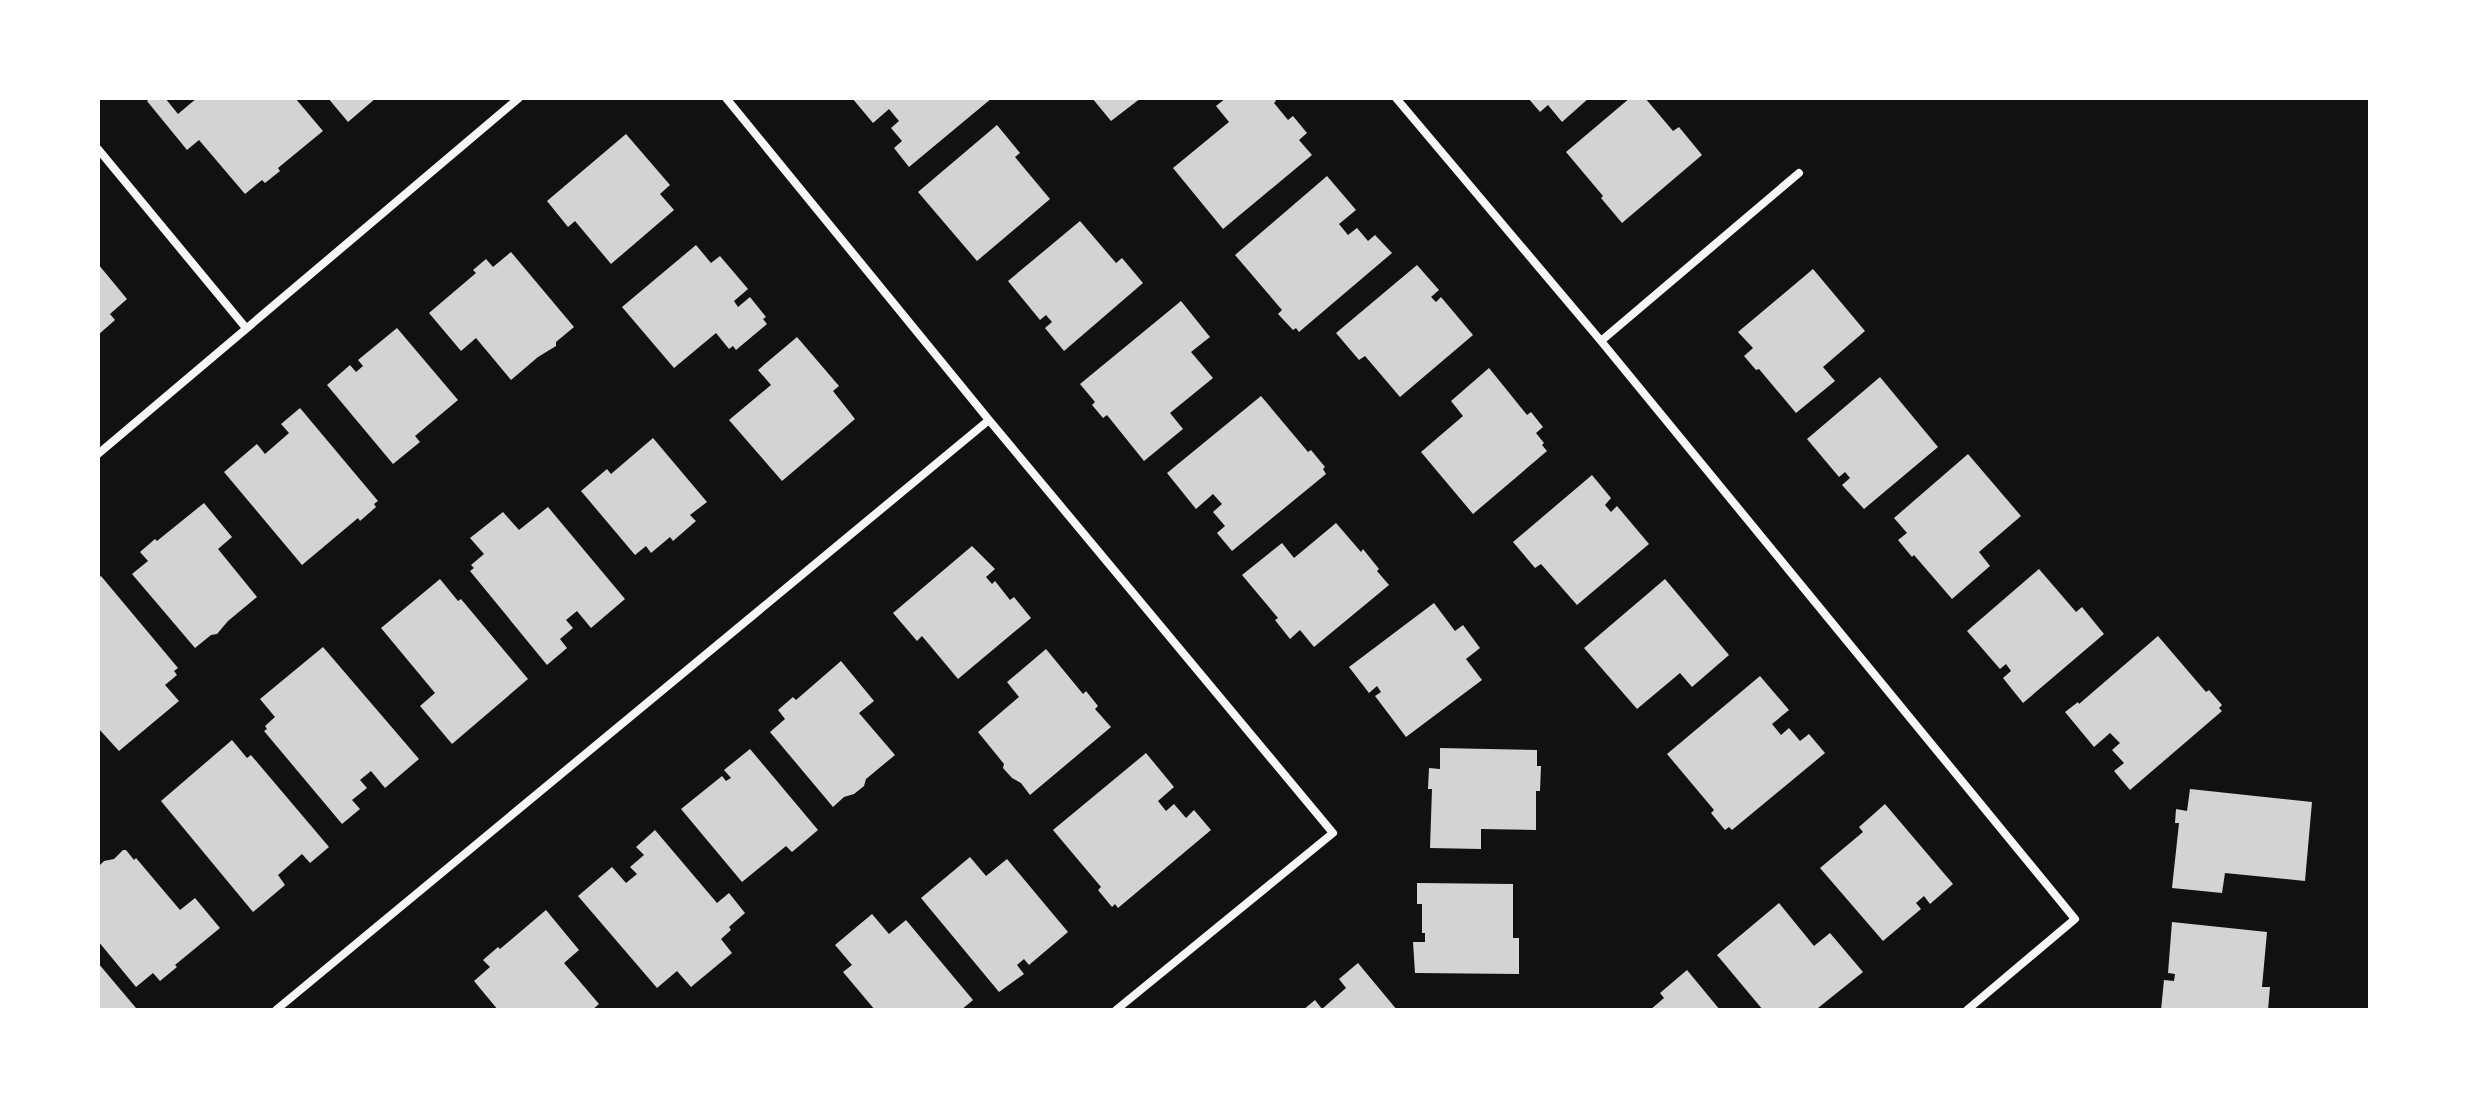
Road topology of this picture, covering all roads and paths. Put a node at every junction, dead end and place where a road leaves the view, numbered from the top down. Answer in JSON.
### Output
{"nodes":[{"id":1,"x":519,"y":98,"type":"edge"},
{"id":2,"x":726,"y":98,"type":"edge"},
{"id":3,"x":1396,"y":98,"type":"edge"},
{"id":4,"x":98,"y":149,"type":"edge"},
{"id":5,"x":1799,"y":173,"type":"dead end"},
{"id":6,"x":246,"y":328,"type":"junction"},
{"id":7,"x":1601,"y":341,"type":"junction"},
{"id":8,"x":989,"y":420,"type":"junction"},
{"id":9,"x":98,"y":454,"type":"edge"},
{"id":10,"x":276,"y":1010,"type":"edge"},
{"id":11,"x":1116,"y":1010,"type":"edge"},
{"id":12,"x":1967,"y":1010,"type":"edge"}],
"edges":[{"from":1,"to":6,"type":"street"},
{"from":2,"to":8,"type":"street"},
{"from":3,"to":7,"type":"street"},
{"from":4,"to":6,"type":"street"},
{"from":5,"to":7,"type":"street"},
{"from":6,"to":9,"type":"street"},
{"from":7,"to":12,"type":"street"},
{"from":8,"to":10,"type":"street"},
{"from":8,"to":11,"type":"street"}]}
